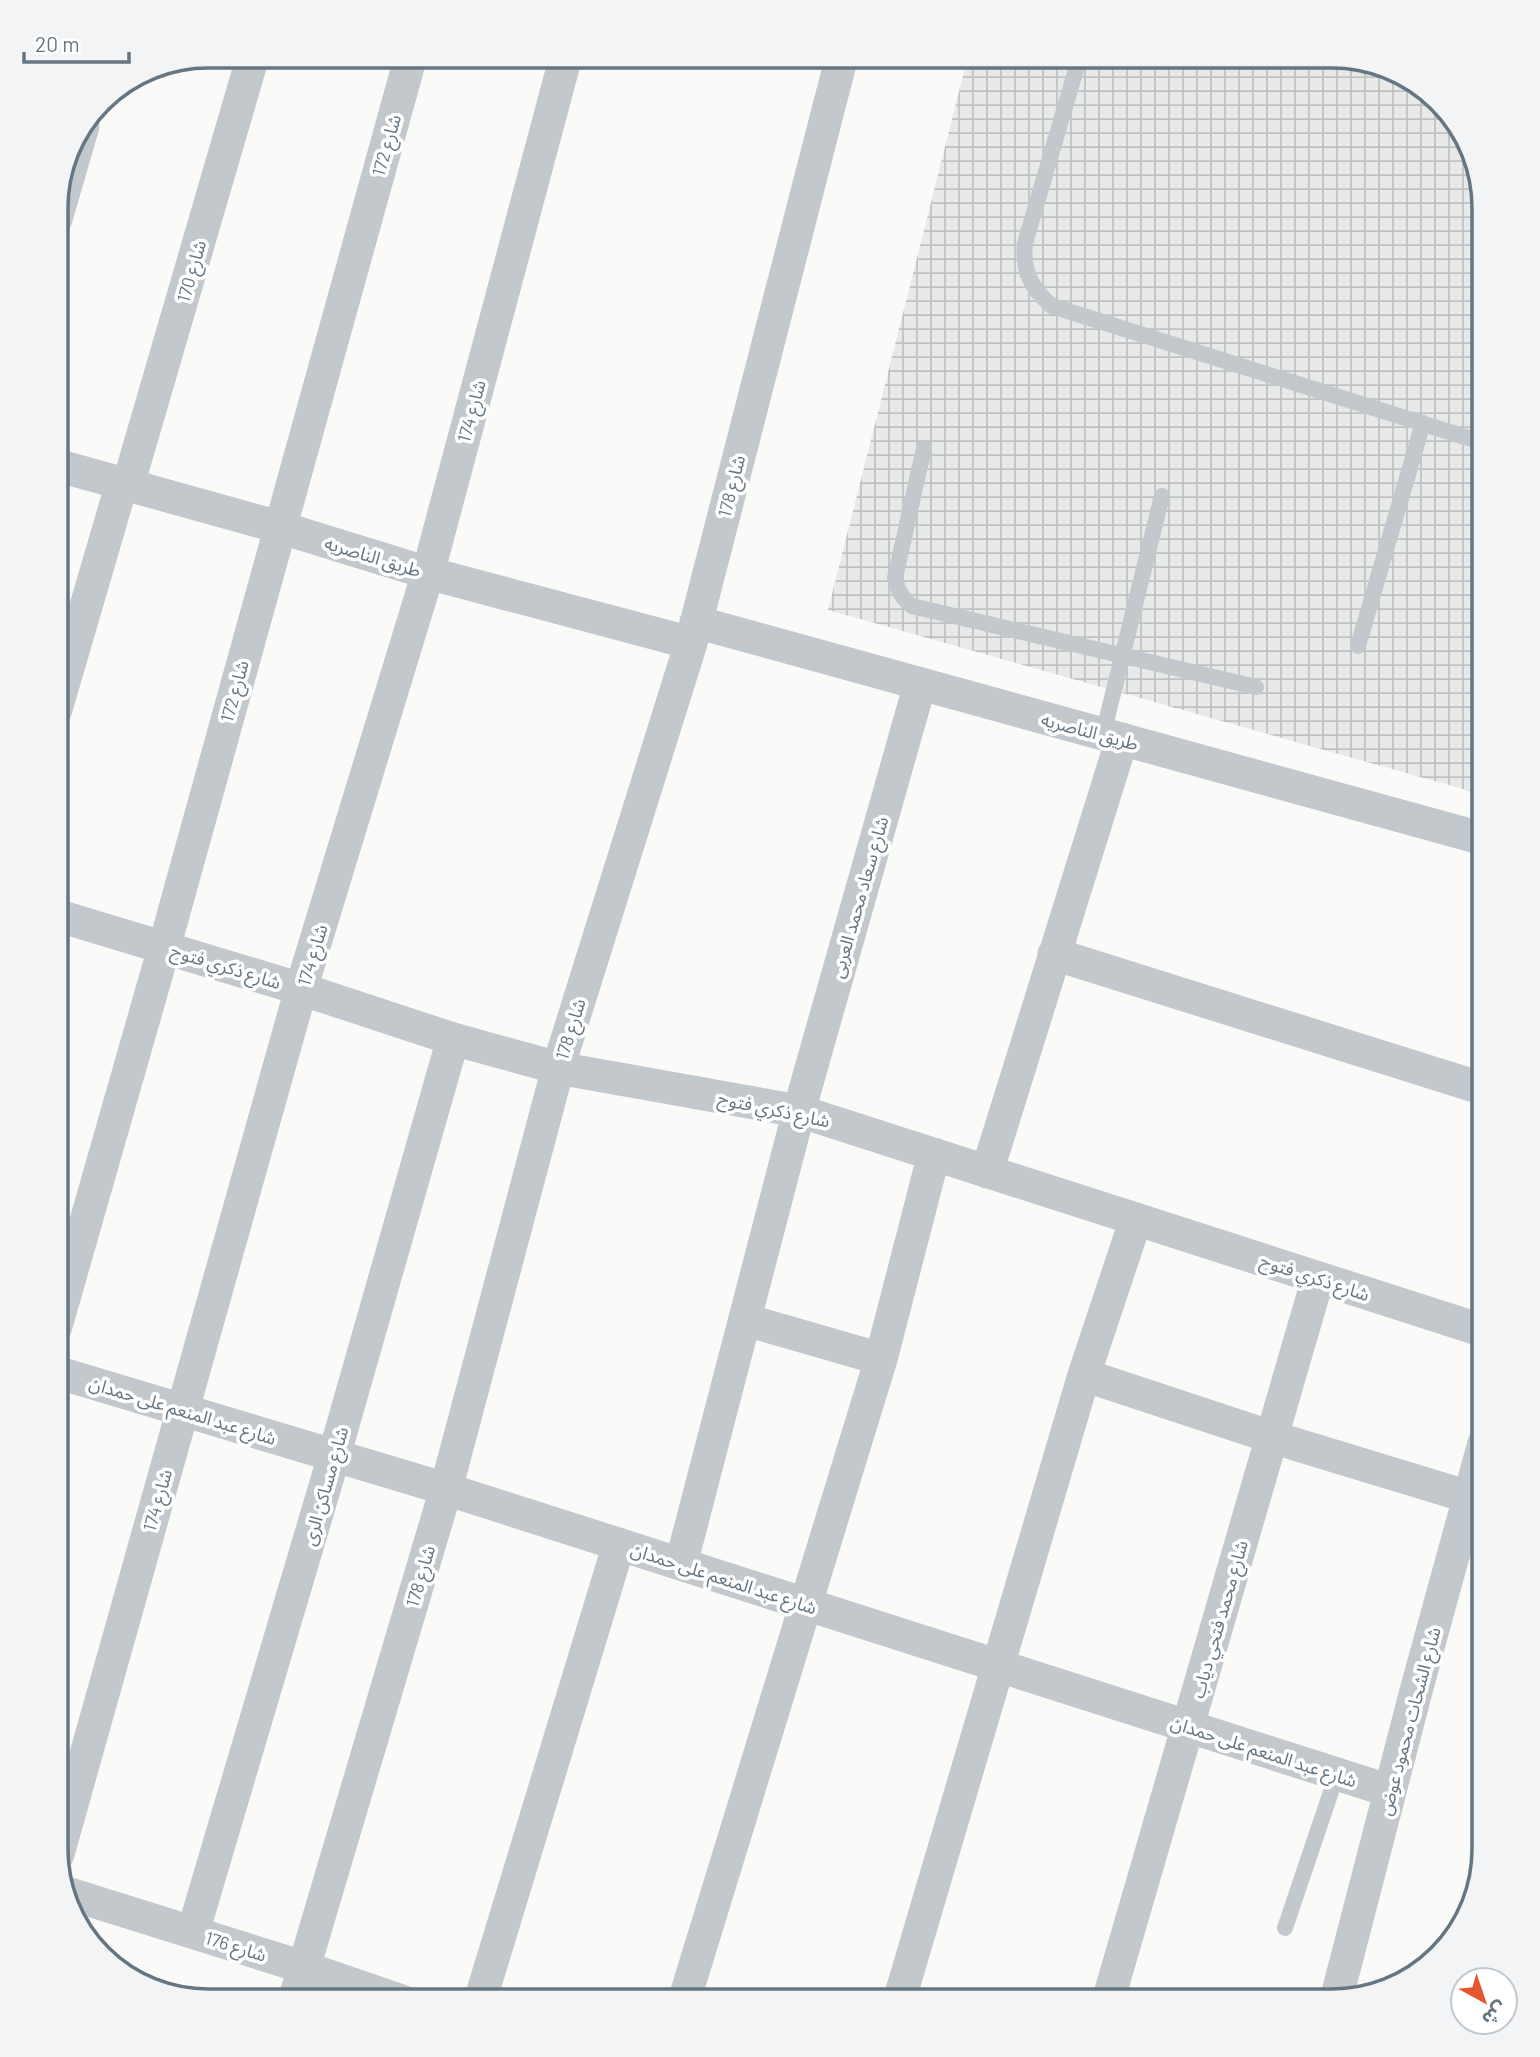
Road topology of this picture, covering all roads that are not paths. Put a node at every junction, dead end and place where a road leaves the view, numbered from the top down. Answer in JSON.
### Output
{"nodes":[{"id":1,"x":249,"y":68,"type":"edge"},
{"id":2,"x":408,"y":68,"type":"edge"},
{"id":3,"x":563,"y":68,"type":"edge"},
{"id":4,"x":839,"y":69,"type":"edge"},
{"id":5,"x":1076,"y":69,"type":"edge"},
{"id":6,"x":1423,"y":423,"type":"junction"},
{"id":7,"x":1472,"y":439,"type":"edge"},
{"id":8,"x":923,"y":448,"type":"dead end"},
{"id":9,"x":69,"y":469,"type":"edge"},
{"id":10,"x":125,"y":484,"type":"junction"},
{"id":11,"x":1162,"y":496,"type":"dead end"},
{"id":12,"x":279,"y":527,"type":"junction"},
{"id":13,"x":428,"y":573,"type":"junction"},
{"id":14,"x":694,"y":633,"type":"junction"},
{"id":15,"x":1358,"y":646,"type":"dead end"},
{"id":16,"x":1123,"y":656,"type":"junction"},
{"id":17,"x":69,"y":668,"type":"edge"},
{"id":18,"x":920,"y":684,"type":"junction"},
{"id":19,"x":1256,"y":687,"type":"dead end"},
{"id":20,"x":1113,"y":737,"type":"junction"},
{"id":21,"x":1472,"y":836,"type":"edge"},
{"id":22,"x":69,"y":919,"type":"edge"},
{"id":23,"x":164,"y":948,"type":"junction"},
{"id":24,"x":1054,"y":954,"type":"junction"},
{"id":25,"x":301,"y":989,"type":"junction"},
{"id":26,"x":453,"y":1039,"type":"junction"},
{"id":27,"x":558,"y":1068,"type":"junction"},
{"id":28,"x":1472,"y":1085,"type":"edge"},
{"id":29,"x":799,"y":1111,"type":"junction"},
{"id":30,"x":934,"y":1154,"type":"junction"},
{"id":31,"x":987,"y":1172,"type":"junction"},
{"id":32,"x":1136,"y":1219,"type":"junction"},
{"id":33,"x":1318,"y":1278,"type":"junction"},
{"id":34,"x":68,"y":1283,"type":"edge"},
{"id":35,"x":746,"y":1320,"type":"junction"},
{"id":36,"x":1472,"y":1327,"type":"edge"},
{"id":37,"x":881,"y":1359,"type":"junction"},
{"id":38,"x":1084,"y":1375,"type":"junction"},
{"id":39,"x":68,"y":1376,"type":"edge"},
{"id":40,"x":182,"y":1410,"type":"junction"},
{"id":41,"x":1272,"y":1437,"type":"junction"},
{"id":42,"x":334,"y":1456,"type":"junction"},
{"id":43,"x":1472,"y":1486,"type":"edge"},
{"id":44,"x":446,"y":1489,"type":"junction"},
{"id":45,"x":1469,"y":1497,"type":"junction"},
{"id":46,"x":619,"y":1544,"type":"junction"},
{"id":47,"x":681,"y":1564,"type":"junction"},
{"id":48,"x":806,"y":1604,"type":"junction"},
{"id":49,"x":999,"y":1666,"type":"junction"},
{"id":50,"x":1188,"y":1726,"type":"junction"},
{"id":51,"x":1337,"y":1774,"type":"junction"},
{"id":52,"x":1390,"y":1791,"type":"junction"},
{"id":53,"x":68,"y":1818,"type":"edge"},
{"id":54,"x":77,"y":1896,"type":"edge"},
{"id":55,"x":1285,"y":1928,"type":"dead end"},
{"id":56,"x":193,"y":1932,"type":"junction"},
{"id":57,"x":306,"y":1968,"type":"junction"},
{"id":58,"x":299,"y":1989,"type":"edge"},
{"id":59,"x":367,"y":1989,"type":"edge"},
{"id":60,"x":484,"y":1989,"type":"edge"},
{"id":61,"x":688,"y":1989,"type":"edge"},
{"id":62,"x":903,"y":1989,"type":"edge"},
{"id":63,"x":1111,"y":1989,"type":"edge"},
{"id":64,"x":1339,"y":1989,"type":"edge"}],
"edges":[{"from":1,"to":10,"type":"street","name":"شارع 170"},
{"from":2,"to":12,"type":"street","name":"شارع 172"},
{"from":3,"to":13,"type":"street","name":"شارع 174"},
{"from":4,"to":14,"type":"street","name":"شارع 178"},
{"from":5,"to":6,"type":"lane"},
{"from":6,"to":7,"type":"lane"},
{"from":6,"to":15,"type":"lane"},
{"from":8,"to":16,"type":"lane"},
{"from":9,"to":10,"type":"street","name":"طريق الناصريه"},
{"from":10,"to":12,"type":"street","name":"طريق الناصريه"},
{"from":10,"to":17,"type":"street","name":"شارع 170"},
{"from":11,"to":16,"type":"lane"},
{"from":12,"to":13,"type":"street","name":"طريق الناصريه"},
{"from":12,"to":23,"type":"street","name":"شارع 172"},
{"from":13,"to":14,"type":"street","name":"طريق الناصريه"},
{"from":13,"to":25,"type":"street","name":"شارع 174"},
{"from":14,"to":18,"type":"street","name":"طريق الناصريه"},
{"from":14,"to":27,"type":"street","name":"شارع 178"},
{"from":16,"to":19,"type":"lane"},
{"from":16,"to":20,"type":"lane"},
{"from":18,"to":20,"type":"street","name":"طريق الناصريه"},
{"from":18,"to":29,"type":"street","name":"شارع سعاد محمد العربى"},
{"from":20,"to":21,"type":"street","name":"طريق الناصريه"},
{"from":20,"to":24,"type":"street"},
{"from":22,"to":23,"type":"street","name":"شارع ذكري فتوح"},
{"from":23,"to":25,"type":"street","name":"شارع ذكري فتوح"},
{"from":23,"to":34,"type":"street","name":"شارع 172"},
{"from":24,"to":28,"type":"street"},
{"from":24,"to":31,"type":"street"},
{"from":25,"to":26,"type":"street","name":"شارع ذكري فتوح"},
{"from":25,"to":40,"type":"street","name":"شارع 174"},
{"from":26,"to":27,"type":"street","name":"شارع ذكري فتوح"},
{"from":26,"to":42,"type":"street","name":"شارع مساكن الرى"},
{"from":27,"to":29,"type":"street","name":"شارع ذكري فتوح"},
{"from":27,"to":44,"type":"street","name":"شارع 178"},
{"from":29,"to":30,"type":"street","name":"شارع ذكري فتوح"},
{"from":29,"to":35,"type":"street","name":"شارع سعاد محمد العربى"},
{"from":30,"to":31,"type":"street","name":"شارع ذكري فتوح"},
{"from":30,"to":37,"type":"street"},
{"from":31,"to":32,"type":"street","name":"شارع ذكري فتوح"},
{"from":32,"to":33,"type":"street","name":"شارع ذكري فتوح"},
{"from":32,"to":38,"type":"street"},
{"from":33,"to":36,"type":"street","name":"شارع ذكري فتوح"},
{"from":33,"to":41,"type":"street","name":"شارع محمد فتحي دياب"},
{"from":35,"to":37,"type":"street"},
{"from":35,"to":47,"type":"street","name":"شارع سعاد محمد العربى"},
{"from":37,"to":48,"type":"street"},
{"from":38,"to":41,"type":"street"},
{"from":38,"to":49,"type":"street"},
{"from":39,"to":40,"type":"street","name":"شارع عبد المنعم على حمدان"},
{"from":40,"to":42,"type":"street","name":"شارع عبد المنعم على حمدان"},
{"from":40,"to":53,"type":"street","name":"شارع 174"},
{"from":41,"to":45,"type":"street"},
{"from":41,"to":50,"type":"street","name":"شارع محمد فتحي دياب"},
{"from":42,"to":44,"type":"street","name":"شارع عبد المنعم على حمدان"},
{"from":42,"to":56,"type":"street","name":"شارع مساكن الرى"},
{"from":43,"to":45,"type":"street","name":"شارع الشحات محمود عوض"},
{"from":44,"to":46,"type":"street","name":"شارع عبد المنعم على حمدان"},
{"from":44,"to":57,"type":"street","name":"شارع 178"},
{"from":45,"to":52,"type":"street","name":"شارع الشحات محمود عوض"},
{"from":46,"to":47,"type":"street","name":"شارع عبد المنعم على حمدان"},
{"from":46,"to":60,"type":"street"},
{"from":47,"to":48,"type":"street","name":"شارع عبد المنعم على حمدان"},
{"from":48,"to":49,"type":"street","name":"شارع عبد المنعم على حمدان"},
{"from":48,"to":61,"type":"street"},
{"from":49,"to":50,"type":"street","name":"شارع عبد المنعم على حمدان"},
{"from":49,"to":62,"type":"street"},
{"from":50,"to":51,"type":"street","name":"شارع عبد المنعم على حمدان"},
{"from":50,"to":63,"type":"street","name":"شارع محمد فتحي دياب"},
{"from":51,"to":52,"type":"street","name":"شارع عبد المنعم على حمدان"},
{"from":51,"to":55,"type":"lane"},
{"from":52,"to":64,"type":"street","name":"شارع الشحات محمود عوض"},
{"from":54,"to":56,"type":"street","name":"شارع 176"},
{"from":56,"to":57,"type":"street","name":"شارع 176"},
{"from":57,"to":58,"type":"street","name":"شارع 178"},
{"from":57,"to":59,"type":"street","name":"شارع 176"}]}
